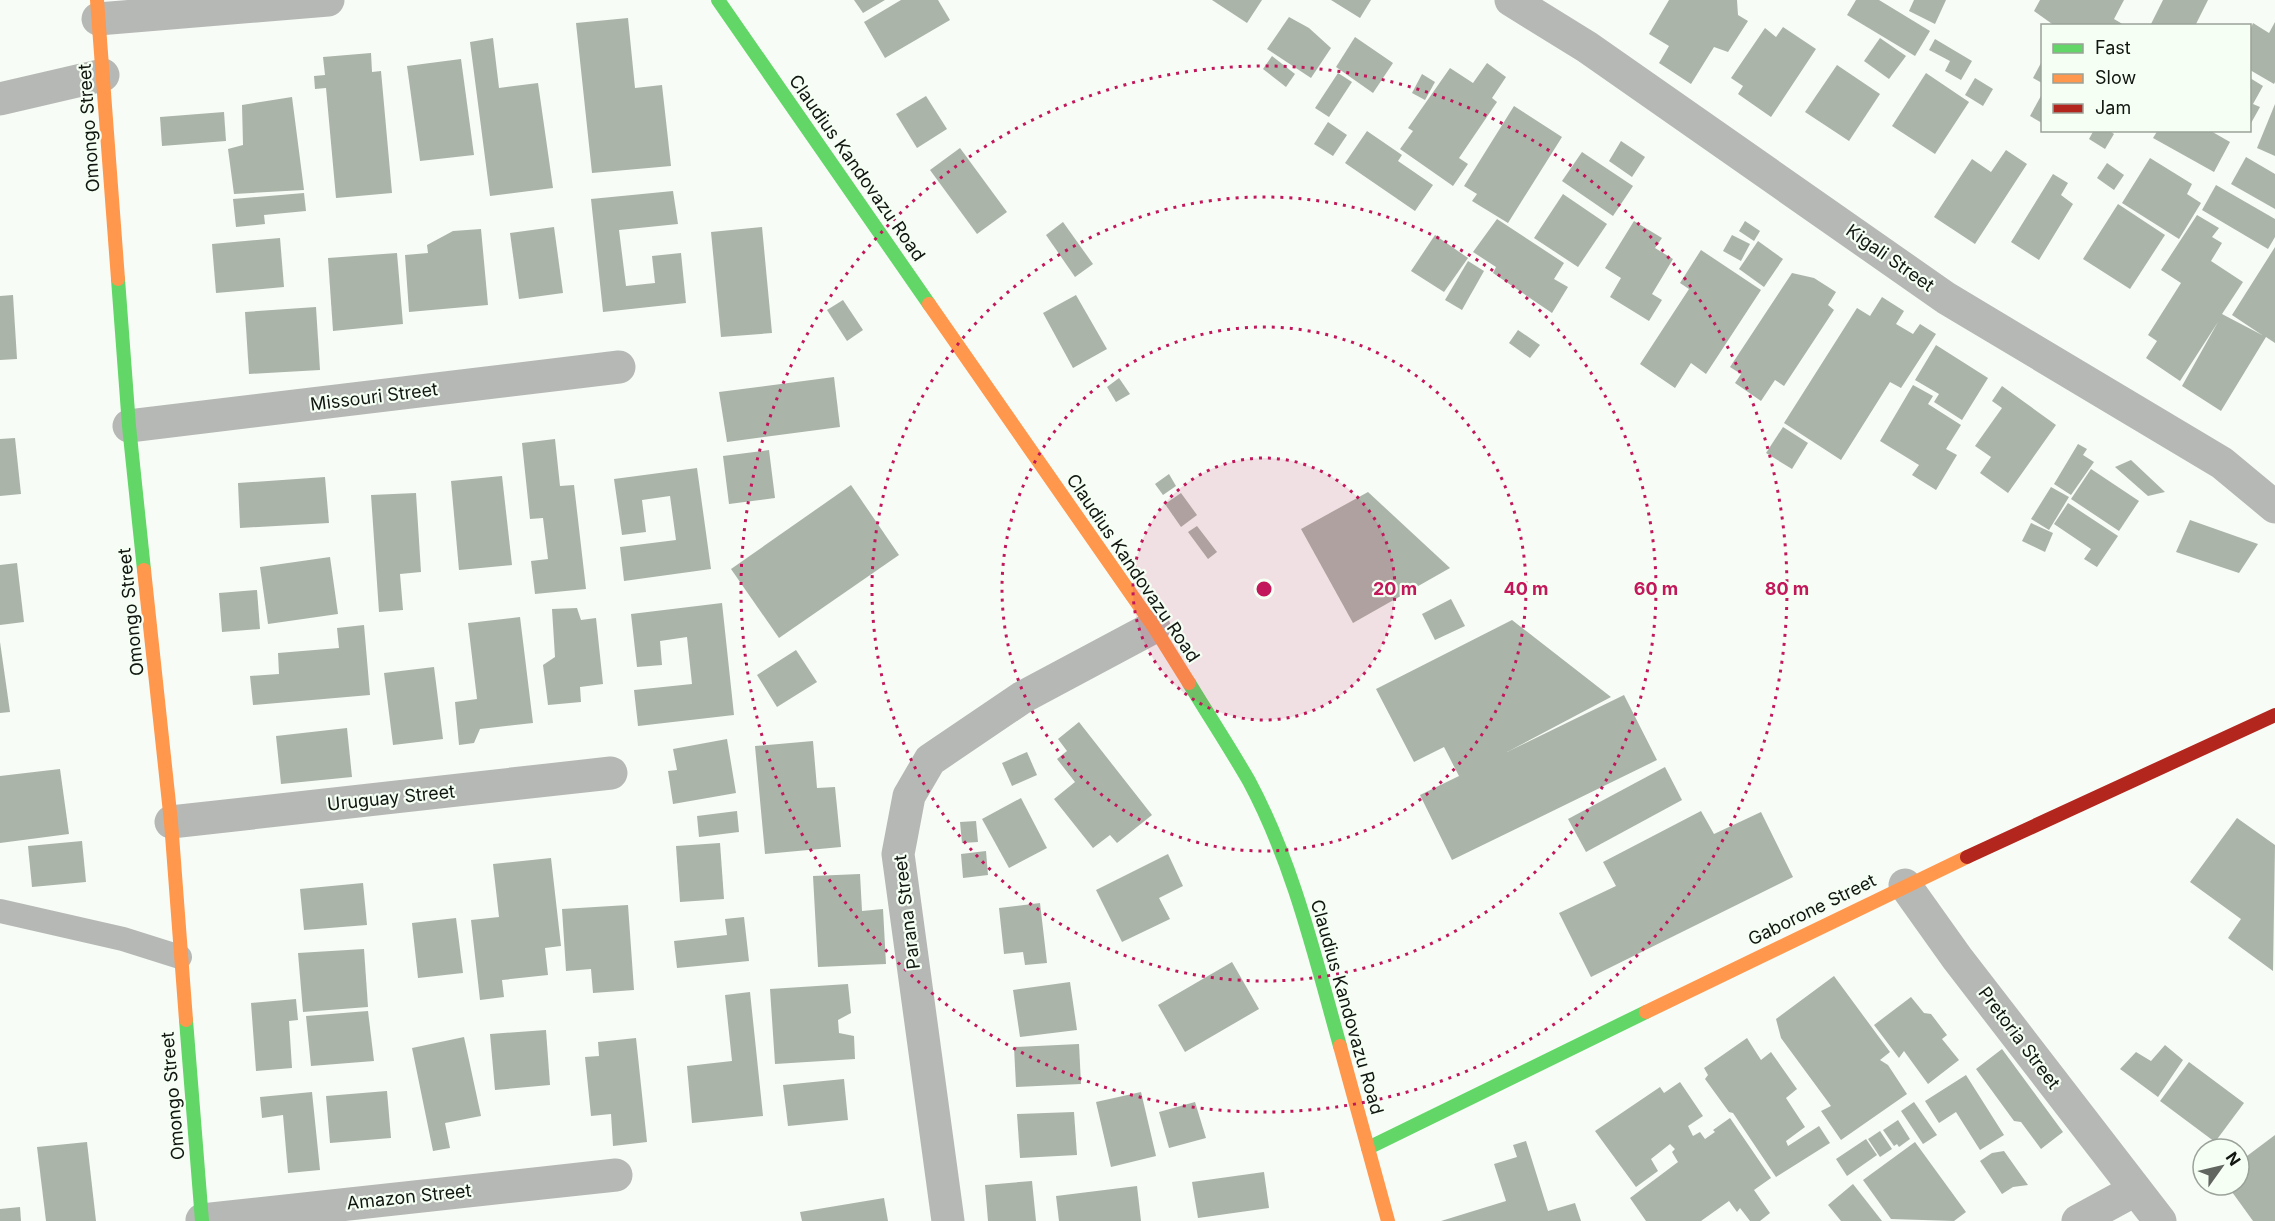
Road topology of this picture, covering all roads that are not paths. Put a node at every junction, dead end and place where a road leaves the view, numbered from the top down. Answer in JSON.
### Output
{"nodes":[{"id":1,"x":328,"y":0,"type":"edge"},
{"id":2,"x":718,"y":0,"type":"edge"},
{"id":3,"x":1511,"y":0,"type":"edge"},
{"id":4,"x":97,"y":10,"type":"edge"},
{"id":5,"x":103,"y":75,"type":"junction"},
{"id":6,"x":0,"y":99,"type":"edge"},
{"id":7,"x":620,"y":367,"type":"dead end"},
{"id":8,"x":129,"y":426,"type":"junction"},
{"id":9,"x":2275,"y":507,"type":"edge"},
{"id":10,"x":1154,"y":627,"type":"junction"},
{"id":11,"x":2275,"y":715,"type":"edge"},
{"id":12,"x":611,"y":773,"type":"dead end"},
{"id":13,"x":171,"y":822,"type":"junction"},
{"id":14,"x":1905,"y":885,"type":"junction"},
{"id":15,"x":0,"y":911,"type":"edge"},
{"id":16,"x":180,"y":957,"type":"junction"},
{"id":17,"x":1368,"y":1148,"type":"junction"},
{"id":18,"x":616,"y":1174,"type":"dead end"},
{"id":19,"x":2135,"y":1190,"type":"junction"},
{"id":20,"x":202,"y":1221,"type":"edge"},
{"id":21,"x":948,"y":1221,"type":"edge"},
{"id":22,"x":1388,"y":1221,"type":"edge"},
{"id":23,"x":2078,"y":1221,"type":"edge"},
{"id":24,"x":2160,"y":1221,"type":"edge"}],
"edges":[{"from":1,"to":4,"type":"street"},
{"from":2,"to":10,"type":"street","name":"Claudius Kandovazu Road"},
{"from":3,"to":9,"type":"street","name":"Kigali Street"},
{"from":4,"to":5,"type":"street","name":"Omongo Street"},
{"from":5,"to":6,"type":"street"},
{"from":5,"to":8,"type":"street","name":"Omongo Street"},
{"from":7,"to":8,"type":"street","name":"Missouri Street"},
{"from":8,"to":13,"type":"street","name":"Omongo Street"},
{"from":10,"to":17,"type":"street","name":"Claudius Kandovazu Road"},
{"from":10,"to":21,"type":"street","name":"Parana Street"},
{"from":11,"to":14,"type":"street","name":"Gaborone Street"},
{"from":12,"to":13,"type":"street","name":"Uruguay Street"},
{"from":13,"to":16,"type":"street","name":"Omongo Street"},
{"from":14,"to":17,"type":"street","name":"Gaborone Street"},
{"from":14,"to":19,"type":"street","name":"Pretoria Street"},
{"from":15,"to":16,"type":"lane"},
{"from":16,"to":20,"type":"street","name":"Omongo Street"},
{"from":17,"to":22,"type":"street","name":"Claudius Kandovazu Road"},
{"from":18,"to":20,"type":"street","name":"Amazon Street"},
{"from":19,"to":23,"type":"street"},
{"from":19,"to":24,"type":"street","name":"Pretoria Street"}]}
